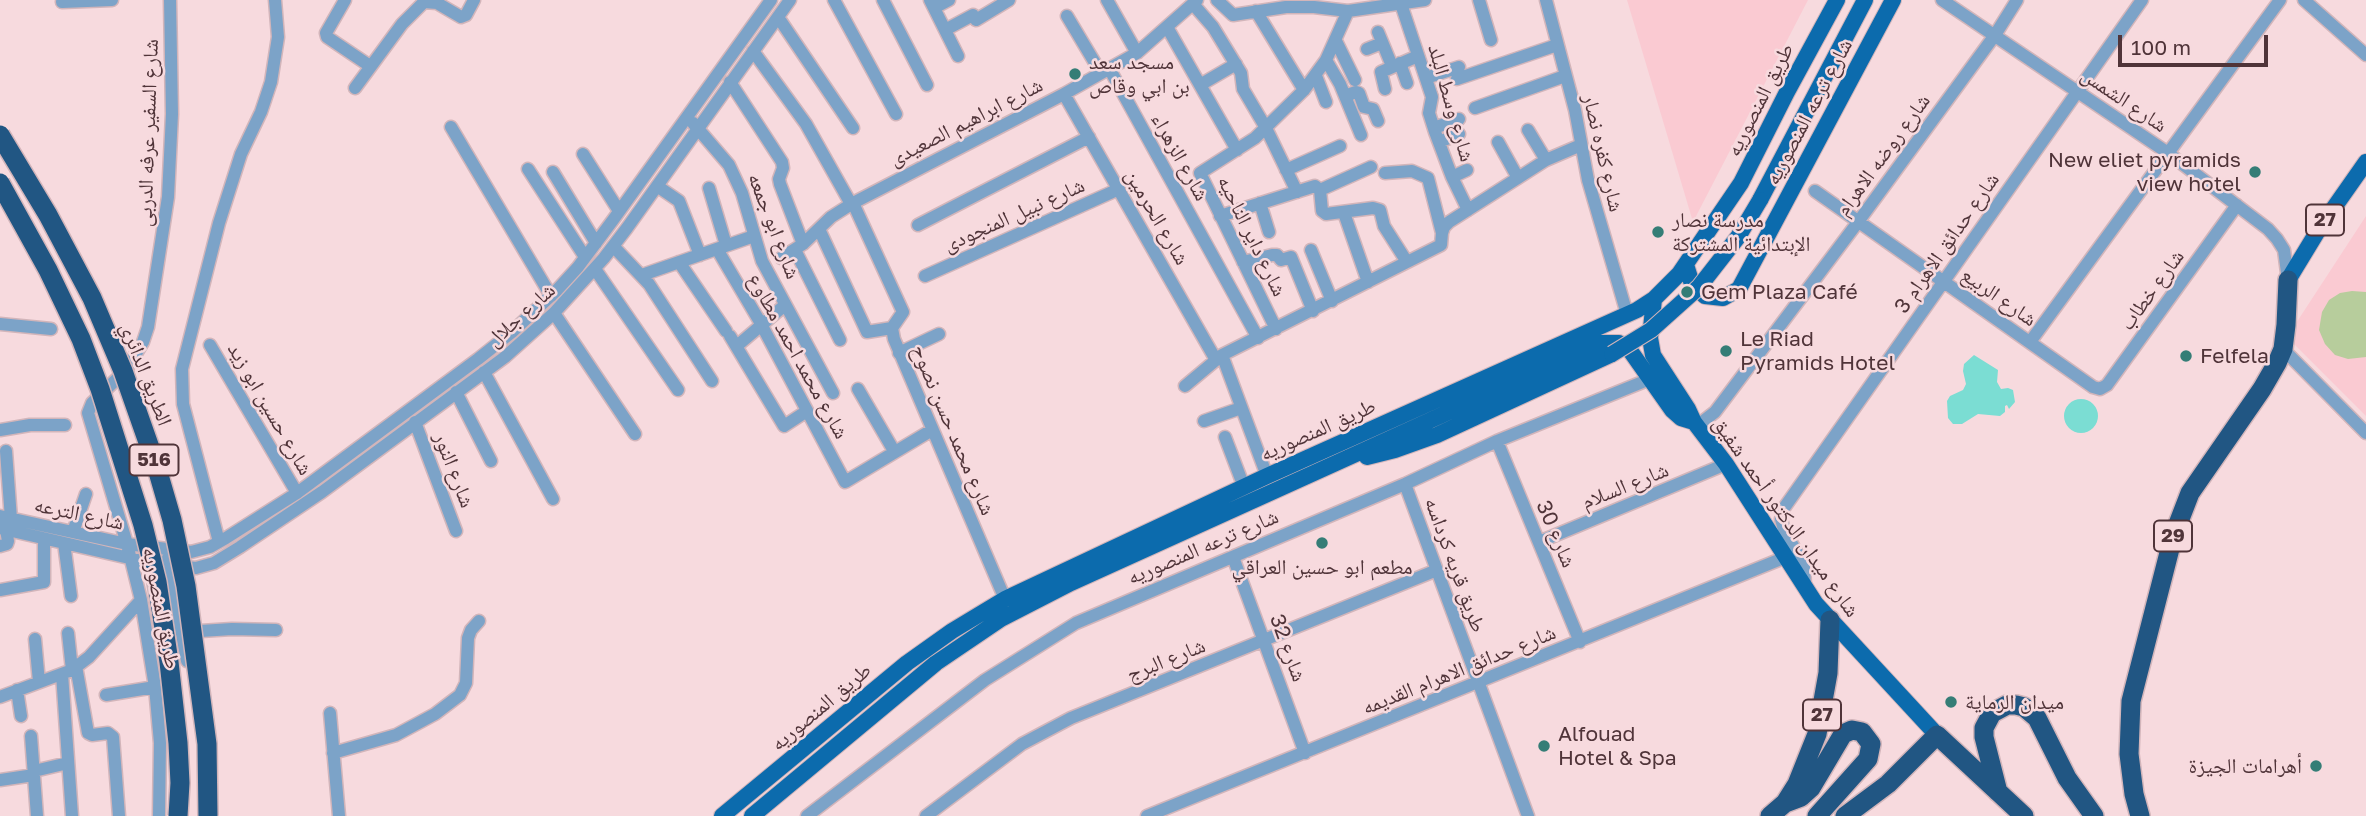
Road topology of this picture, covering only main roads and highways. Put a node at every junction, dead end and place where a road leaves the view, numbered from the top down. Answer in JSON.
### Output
{"nodes":[{"id":1,"x":1837,"y":0,"type":"edge"},
{"id":2,"x":1865,"y":0,"type":"edge"},
{"id":3,"x":1893,"y":0,"type":"edge"},
{"id":4,"x":0,"y":135,"type":"edge"},
{"id":5,"x":2366,"y":162,"type":"edge"},
{"id":6,"x":0,"y":183,"type":"edge"},
{"id":7,"x":1686,"y":265,"type":"junction"},
{"id":8,"x":2288,"y":280,"type":"joint"},
{"id":9,"x":1654,"y":299,"type":"junction"},
{"id":10,"x":1696,"y":424,"type":"junction"},
{"id":11,"x":1337,"y":462,"type":"junction"},
{"id":12,"x":1829,"y":620,"type":"junction"},
{"id":13,"x":1937,"y":735,"type":"junction"},
{"id":14,"x":1998,"y":792,"type":"junction"},
{"id":15,"x":1777,"y":809,"type":"edge"},
{"id":16,"x":178,"y":816,"type":"edge"},
{"id":17,"x":208,"y":816,"type":"edge"},
{"id":18,"x":722,"y":816,"type":"edge"},
{"id":19,"x":752,"y":816,"type":"edge"},
{"id":20,"x":1817,"y":816,"type":"edge"},
{"id":21,"x":1845,"y":816,"type":"edge"},
{"id":22,"x":2024,"y":816,"type":"edge"},
{"id":23,"x":2094,"y":816,"type":"edge"},
{"id":24,"x":2140,"y":816,"type":"edge"}],
"edges":[{"from":1,"to":7,"type":"main road","name":"طريق المنصوريه"},
{"from":2,"to":11,"type":"main road","bridge":true},
{"from":3,"to":7,"type":"main road","name":"شارع ترعه المنصوريه"},
{"from":4,"to":17,"type":"highway","name":"الطريق الدائري","number":"516","bridge":true},
{"from":5,"to":8,"type":"main road","number":"27"},
{"from":6,"to":16,"type":"highway","number":"516","bridge":true},
{"from":7,"to":9,"type":"main road","name":"طريق المنصوريه"},
{"from":8,"to":24,"type":"highway","number":"29"},
{"from":9,"to":10,"type":"main road","name":"شارع ميدان الدكتور أحمد شفيق"},
{"from":9,"to":18,"type":"main road","name":"طريق المنصوريه"},
{"from":10,"to":11,"type":"main road","name":"طريق المنصوريه"},
{"from":10,"to":12,"type":"main road","name":"شارع ميدان الدكتور أحمد شفيق"},
{"from":11,"to":19,"type":"main road","name":"طريق المنصوريه"},
{"from":12,"to":13,"type":"main road","name":"شارع ميدان الدكتور أحمد شفيق"},
{"from":12,"to":15,"type":"highway","number":"27"},
{"from":13,"to":14,"type":"highway"},
{"from":13,"to":21,"type":"highway"},
{"from":14,"to":22,"type":"highway"},
{"from":14,"to":23,"type":"highway"},
{"from":15,"to":20,"type":"highway"}]}
